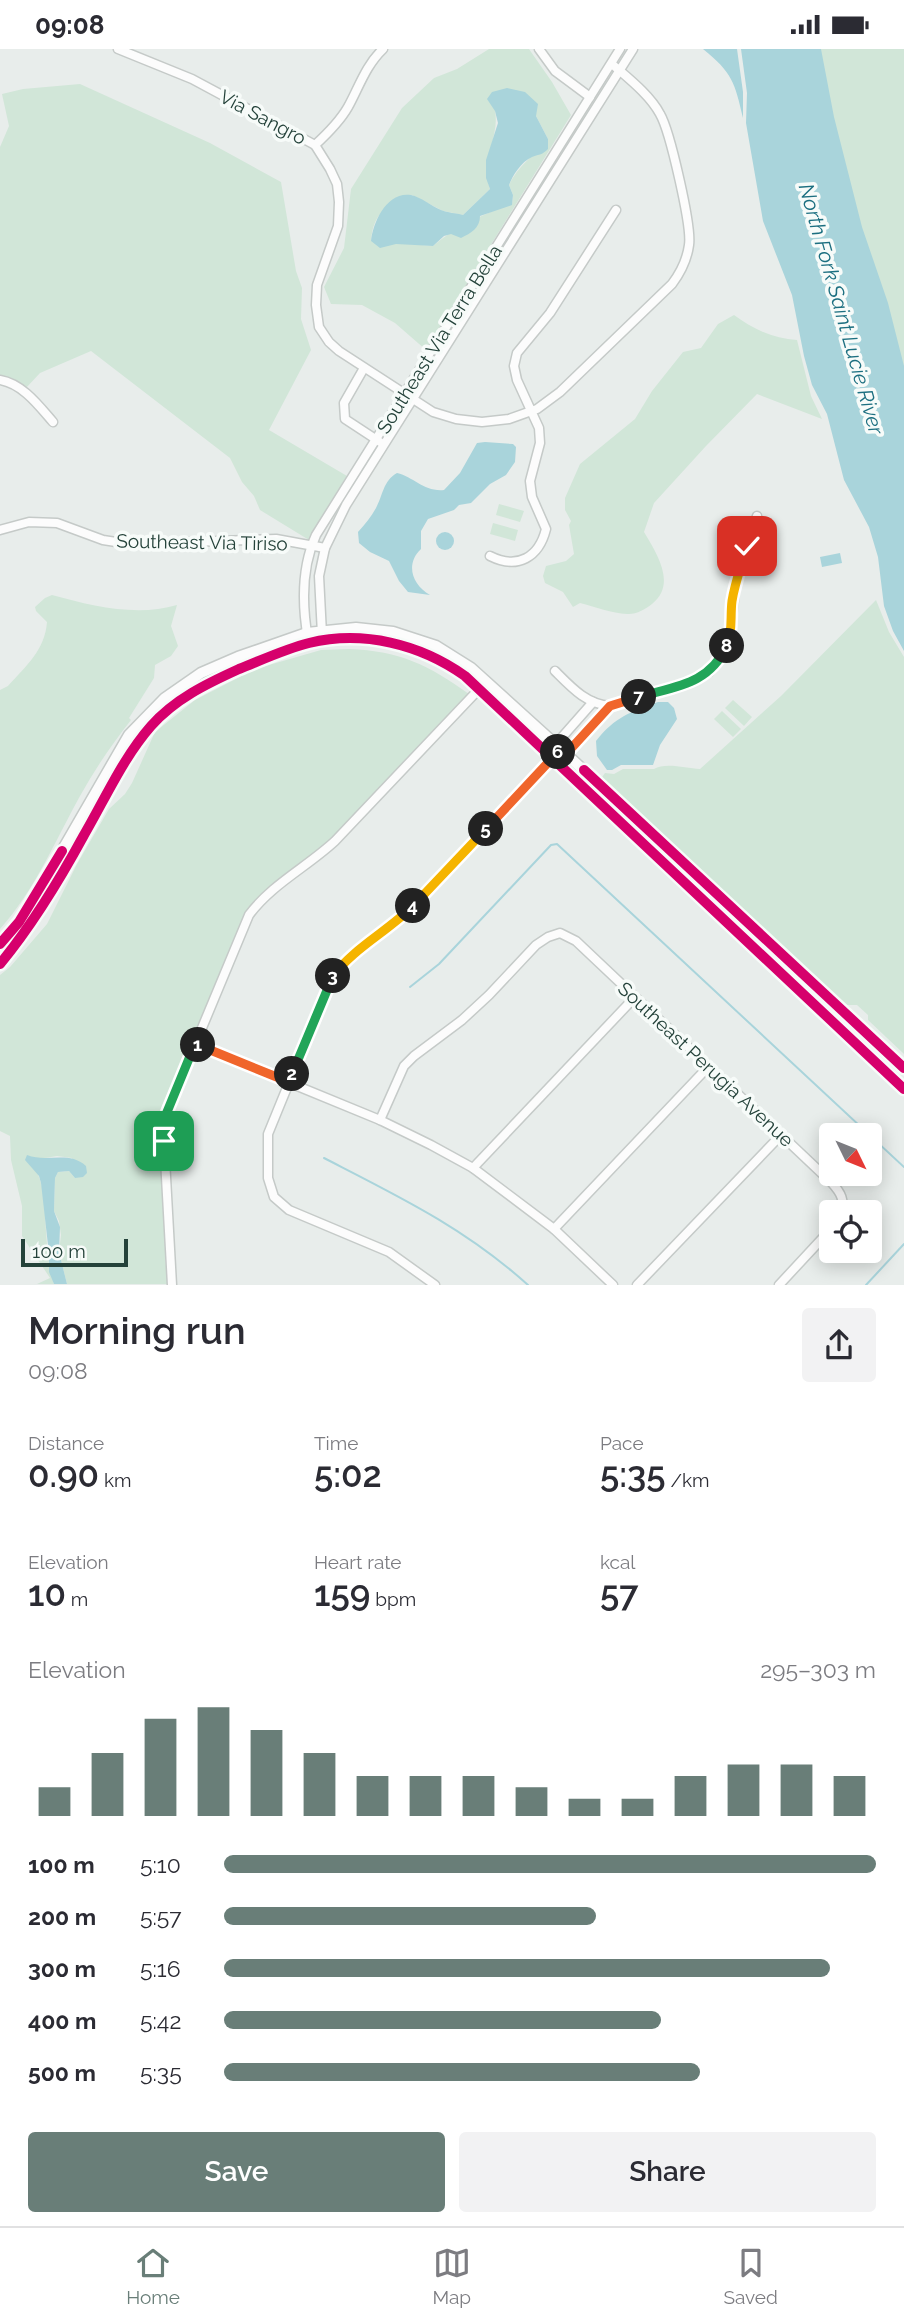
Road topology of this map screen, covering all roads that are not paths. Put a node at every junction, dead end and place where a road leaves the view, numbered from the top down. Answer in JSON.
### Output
{"nodes":[{"id":1,"x":118,"y":49,"type":"edge"},
{"id":2,"x":383,"y":49,"type":"edge"},
{"id":3,"x":539,"y":49,"type":"edge"},
{"id":4,"x":620,"y":49,"type":"edge"},
{"id":5,"x":633,"y":49,"type":"edge"},
{"id":6,"x":612,"y":64,"type":"junction"},
{"id":7,"x":620,"y":70,"type":"junction"},
{"id":8,"x":590,"y":97,"type":"junction"},
{"id":9,"x":315,"y":145,"type":"junction"},
{"id":10,"x":616,"y":210,"type":"dead end"},
{"id":11,"x":364,"y":368,"type":"junction"},
{"id":12,"x":0,"y":380,"type":"edge"},
{"id":13,"x":405,"y":393,"type":"junction"},
{"id":14,"x":414,"y":399,"type":"junction"},
{"id":15,"x":531,"y":411,"type":"junction"},
{"id":16,"x":53,"y":422,"type":"dead end"},
{"id":17,"x":375,"y":439,"type":"junction"},
{"id":18,"x":384,"y":445,"type":"junction"},
{"id":19,"x":757,"y":516,"type":"dead end"},
{"id":20,"x":0,"y":530,"type":"edge"},
{"id":21,"x":311,"y":546,"type":"junction"},
{"id":22,"x":325,"y":548,"type":"junction"},
{"id":23,"x":491,"y":557,"type":"dead end"},
{"id":24,"x":322,"y":635,"type":"junction"},
{"id":25,"x":308,"y":638,"type":"junction"},
{"id":26,"x":555,"y":671,"type":"dead end"},
{"id":27,"x":483,"y":685,"type":"junction"},
{"id":28,"x":593,"y":702,"type":"junction"},
{"id":29,"x":610,"y":706,"type":"junction"},
{"id":30,"x":561,"y":749,"type":"junction"},
{"id":31,"x":553,"y":758,"type":"junction"},
{"id":32,"x":0,"y":944,"type":"edge"},
{"id":33,"x":0,"y":964,"type":"edge"},
{"id":34,"x":635,"y":997,"type":"junction"},
{"id":35,"x":195,"y":1044,"type":"junction"},
{"id":36,"x":708,"y":1067,"type":"junction"},
{"id":37,"x":904,"y":1068,"type":"edge"},
{"id":38,"x":289,"y":1082,"type":"junction"},
{"id":39,"x":904,"y":1089,"type":"edge"},
{"id":40,"x":380,"y":1120,"type":"junction"},
{"id":41,"x":781,"y":1135,"type":"junction"},
{"id":42,"x":473,"y":1168,"type":"junction"},
{"id":43,"x":842,"y":1200,"type":"edge"},
{"id":44,"x":554,"y":1229,"type":"junction"},
{"id":45,"x":819,"y":1242,"type":"edge"},
{"id":46,"x":172,"y":1285,"type":"edge"},
{"id":47,"x":435,"y":1285,"type":"edge"},
{"id":48,"x":613,"y":1285,"type":"edge"},
{"id":49,"x":637,"y":1285,"type":"edge"},
{"id":50,"x":779,"y":1285,"type":"edge"}],
"edges":[{"from":1,"to":9,"type":"street","name":"Via Sangro"},
{"from":2,"to":9,"type":"street"},
{"from":3,"to":8,"type":"street"},
{"from":4,"to":6,"type":"street","name":"Southeast Via Terra Bella"},
{"from":5,"to":7,"type":"street","name":"Southeast Via Terra Bella"},
{"from":6,"to":7,"type":"street","name":"Via Sangro"},
{"from":6,"to":8,"type":"street","name":"Southeast Via Terra Bella"},
{"from":7,"to":14,"type":"street","name":"Southeast Via Terra Bella"},
{"from":7,"to":15,"type":"street","name":"Via Sangro"},
{"from":8,"to":13,"type":"street","name":"Southeast Via Terra Bella"},
{"from":9,"to":11,"type":"street","name":"Via Sangro"},
{"from":10,"to":15,"type":"street"},
{"from":11,"to":13,"type":"street","name":"Via Sangro"},
{"from":11,"to":17,"type":"street"},
{"from":12,"to":16,"type":"street"},
{"from":13,"to":14,"type":"street","name":"Via Sangro"},
{"from":13,"to":17,"type":"street","name":"Southeast Via Terra Bella"},
{"from":14,"to":15,"type":"street","name":"Via Sangro"},
{"from":14,"to":18,"type":"street","name":"Southeast Via Terra Bella"},
{"from":15,"to":23,"type":"street"},
{"from":17,"to":18,"type":"street"},
{"from":17,"to":21,"type":"street","name":"Southeast Via Terra Bella"},
{"from":18,"to":22,"type":"street","name":"Southeast Via Terra Bella"},
{"from":19,"to":29,"type":"street"},
{"from":20,"to":21,"type":"street","name":"Southeast Via Tiriso"},
{"from":21,"to":22,"type":"street","name":"Southeast Via Tiriso"},
{"from":21,"to":25,"type":"street","name":"Southeast Via Terra Bella"},
{"from":22,"to":24,"type":"street","name":"Southeast Via Terra Bella"},
{"from":24,"to":25,"type":"street"},
{"from":24,"to":27,"type":"street"},
{"from":25,"to":32,"type":"street"},
{"from":25,"to":33,"type":"street"},
{"from":26,"to":28,"type":"street"},
{"from":27,"to":30,"type":"street"},
{"from":27,"to":31,"type":"street"},
{"from":27,"to":35,"type":"street"},
{"from":28,"to":29,"type":"street"},
{"from":28,"to":30,"type":"street"},
{"from":29,"to":30,"type":"street"},
{"from":30,"to":31,"type":"street"},
{"from":30,"to":37,"type":"street"},
{"from":31,"to":38,"type":"street"},
{"from":31,"to":39,"type":"street"},
{"from":34,"to":36,"type":"street","name":"Southeast Perugia Avenue"},
{"from":34,"to":40,"type":"street","name":"Southeast Perugia Avenue"},
{"from":34,"to":42,"type":"street"},
{"from":35,"to":38,"type":"street"},
{"from":35,"to":46,"type":"street"},
{"from":36,"to":41,"type":"street","name":"Southeast Perugia Avenue"},
{"from":36,"to":44,"type":"street"},
{"from":38,"to":40,"type":"street"},
{"from":38,"to":47,"type":"street"},
{"from":40,"to":42,"type":"street"},
{"from":41,"to":43,"type":"street","name":"Southeast Perugia Avenue"},
{"from":41,"to":49,"type":"street"},
{"from":42,"to":44,"type":"street"},
{"from":44,"to":48,"type":"street"},
{"from":45,"to":50,"type":"street"}]}
